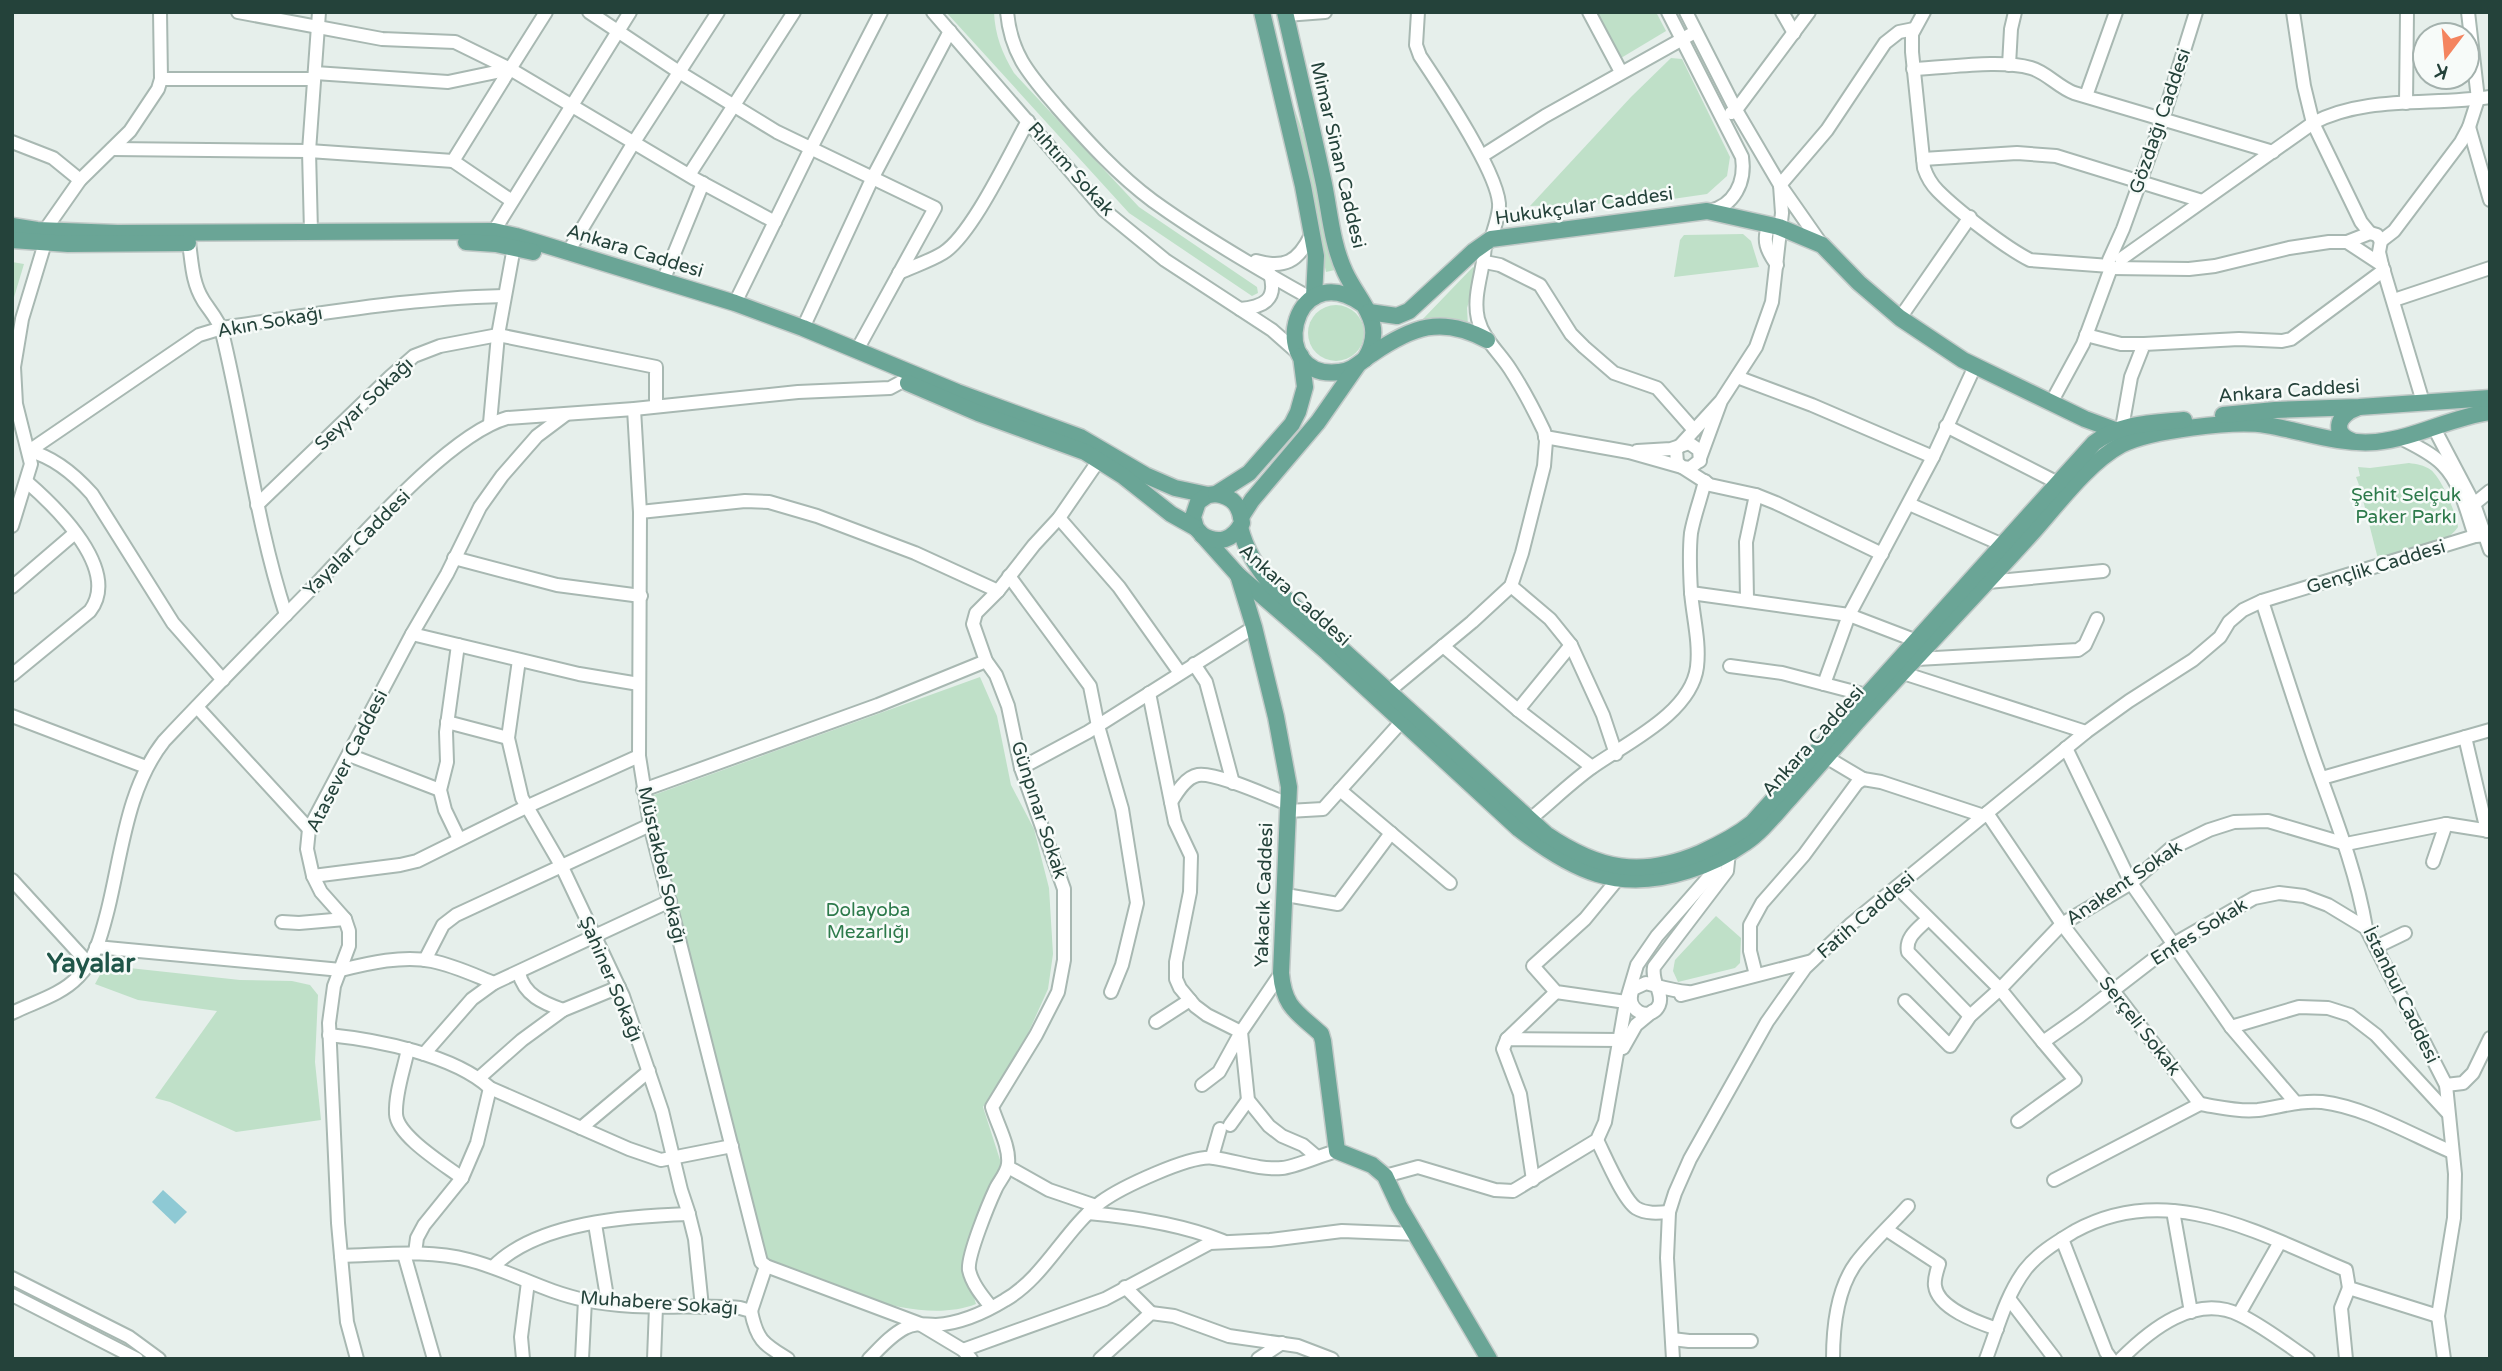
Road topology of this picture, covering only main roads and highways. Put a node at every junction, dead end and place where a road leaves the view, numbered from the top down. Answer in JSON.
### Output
{"nodes":[{"id":1,"x":1262,"y":12,"type":"edge"},
{"id":2,"x":1285,"y":14,"type":"edge"},
{"id":3,"x":12,"y":226,"type":"edge"},
{"id":4,"x":45,"y":236,"type":"junction"},
{"id":5,"x":493,"y":237,"type":"junction"},
{"id":6,"x":12,"y":240,"type":"edge"},
{"id":7,"x":1313,"y":298,"type":"junction"},
{"id":8,"x":1365,"y":308,"type":"junction"},
{"id":9,"x":1487,"y":340,"type":"road end"},
{"id":10,"x":1300,"y":354,"type":"junction"},
{"id":11,"x":1362,"y":361,"type":"junction"},
{"id":12,"x":906,"y":377,"type":"junction"},
{"id":13,"x":2490,"y":398,"type":"edge"},
{"id":14,"x":2423,"y":402,"type":"junction"},
{"id":15,"x":2359,"y":407,"type":"junction"},
{"id":16,"x":2490,"y":412,"type":"edge"},
{"id":17,"x":2434,"y":428,"type":"junction"},
{"id":18,"x":2119,"y":429,"type":"junction"},
{"id":19,"x":2352,"y":441,"type":"junction"},
{"id":20,"x":1212,"y":495,"type":"junction"},
{"id":21,"x":1241,"y":522,"type":"junction"},
{"id":22,"x":1199,"y":532,"type":"junction"},
{"id":23,"x":1238,"y":575,"type":"junction"},
{"id":24,"x":1275,"y":608,"type":"junction"},
{"id":25,"x":1254,"y":627,"type":"junction"},
{"id":26,"x":1721,"y":852,"type":"junction"},
{"id":27,"x":1489,"y":1359,"type":"edge"}],
"edges":[{"from":1,"to":7,"type":"main road"},
{"from":2,"to":8,"type":"main road","name":"Mimar Sinan Caddesi"},
{"from":3,"to":4,"type":"main road","name":"Ankara Caddesi"},
{"from":4,"to":5,"type":"main road","name":"Ankara Caddesi"},
{"from":4,"to":5,"type":"main road","name":"Ankara Caddesi"},
{"from":4,"to":6,"type":"main road","name":"Ankara Caddesi"},
{"from":5,"to":12,"type":"main road","name":"Ankara Caddesi"},
{"from":5,"to":12,"type":"main road","name":"Ankara Caddesi"},
{"from":7,"to":8,"type":"main road","name":"Hukukçular Caddesi"},
{"from":7,"to":10,"type":"main road"},
{"from":8,"to":11,"type":"main road"},
{"from":8,"to":18,"type":"main road","name":"Hukukçular Caddesi"},
{"from":9,"to":11,"type":"main road"},
{"from":10,"to":11,"type":"main road"},
{"from":10,"to":20,"type":"main road"},
{"from":11,"to":21,"type":"main road"},
{"from":12,"to":20,"type":"main road","name":"Ankara Caddesi"},
{"from":12,"to":22,"type":"main road","name":"Ankara Caddesi"},
{"from":13,"to":14,"type":"main road","name":"Ankara Caddesi"},
{"from":14,"to":15,"type":"main road","name":"Ankara Caddesi"},
{"from":14,"to":17,"type":"main road"},
{"from":15,"to":18,"type":"main road","name":"Ankara Caddesi"},
{"from":15,"to":19,"type":"main road"},
{"from":16,"to":17,"type":"main road","name":"Ankara Caddesi"},
{"from":17,"to":19,"type":"main road","name":"Ankara Caddesi"},
{"from":18,"to":26,"type":"main road","name":"Ankara Caddesi"},
{"from":19,"to":26,"type":"main road","name":"Ankara Caddesi"},
{"from":20,"to":21,"type":"main road","name":"Ankara Caddesi"},
{"from":20,"to":22,"type":"main road"},
{"from":21,"to":22,"type":"main road"},
{"from":21,"to":26,"type":"main road","name":"Ankara Caddesi"},
{"from":22,"to":23,"type":"main road","name":"Ankara Caddesi"},
{"from":23,"to":24,"type":"main road","name":"Ankara Caddesi"},
{"from":23,"to":25,"type":"main road","name":"Yakacık Caddesi"},
{"from":24,"to":25,"type":"main road"},
{"from":24,"to":26,"type":"main road","name":"Ankara Caddesi"},
{"from":25,"to":27,"type":"main road","name":"Yakacık Caddesi"}]}
